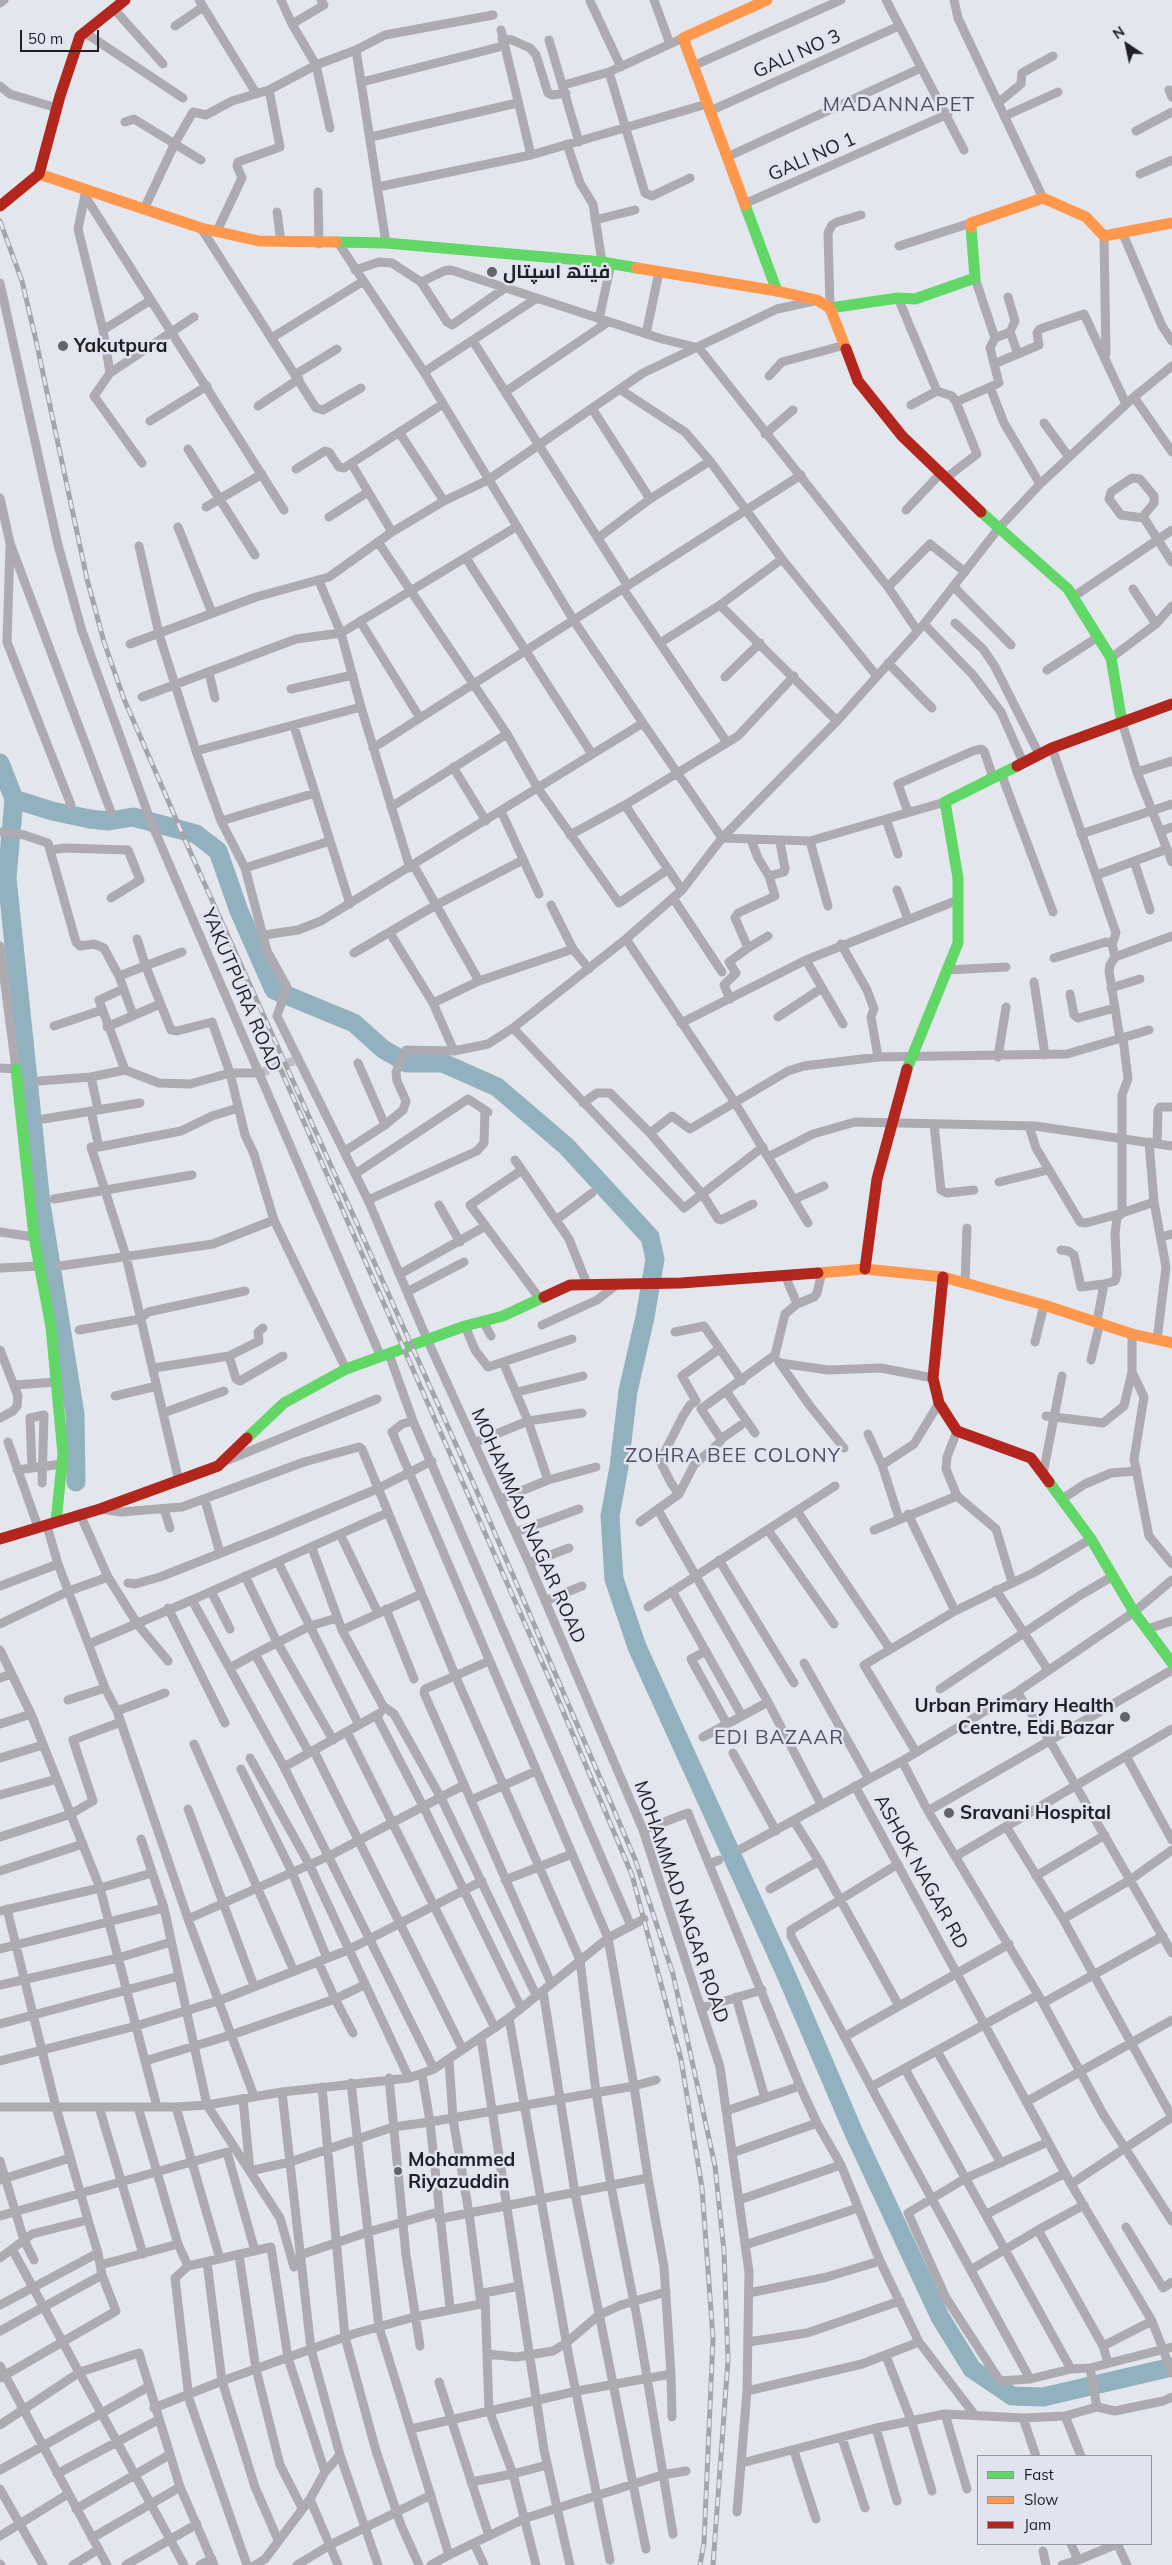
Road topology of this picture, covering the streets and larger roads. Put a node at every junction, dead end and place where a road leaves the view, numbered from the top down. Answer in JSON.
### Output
{"nodes":[{"id":1,"x":4,"y":0,"type":"edge"},
{"id":2,"x":125,"y":0,"type":"edge"},
{"id":3,"x":281,"y":0,"type":"edge"},
{"id":4,"x":321,"y":0,"type":"edge"},
{"id":5,"x":654,"y":0,"type":"edge"},
{"id":6,"x":767,"y":0,"type":"edge"},
{"id":7,"x":840,"y":0,"type":"edge"},
{"id":8,"x":886,"y":0,"type":"edge"},
{"id":9,"x":954,"y":0,"type":"edge"},
{"id":10,"x":590,"y":1,"type":"edge"},
{"id":11,"x":0,"y":3,"type":"edge"},
{"id":12,"x":201,"y":4,"type":"edge"},
{"id":13,"x":114,"y":9,"type":"junction"},
{"id":14,"x":493,"y":15,"type":"dead end"},
{"id":15,"x":292,"y":24,"type":"junction"},
{"id":16,"x":175,"y":26,"type":"dead end"},
{"id":17,"x":899,"y":26,"type":"junction"},
{"id":18,"x":84,"y":32,"type":"junction"},
{"id":19,"x":683,"y":38,"type":"junction"},
{"id":20,"x":502,"y":39,"type":"junction"},
{"id":21,"x":549,"y":40,"type":"dead end"},
{"id":22,"x":670,"y":44,"type":"junction"},
{"id":23,"x":356,"y":50,"type":"junction"},
{"id":24,"x":1053,"y":56,"type":"dead end"},
{"id":25,"x":163,"y":64,"type":"dead end"},
{"id":26,"x":316,"y":65,"type":"junction"},
{"id":27,"x":693,"y":66,"type":"junction"},
{"id":28,"x":621,"y":67,"type":"junction"},
{"id":29,"x":921,"y":68,"type":"junction"},
{"id":30,"x":609,"y":72,"type":"junction"},
{"id":31,"x":362,"y":82,"type":"junction"},
{"id":32,"x":0,"y":86,"type":"edge"},
{"id":33,"x":565,"y":89,"type":"junction"},
{"id":34,"x":269,"y":90,"type":"junction"},
{"id":35,"x":1058,"y":92,"type":"dead end"},
{"id":36,"x":256,"y":94,"type":"junction"},
{"id":37,"x":183,"y":98,"type":"dead end"},
{"id":38,"x":517,"y":103,"type":"junction"},
{"id":39,"x":998,"y":103,"type":"junction"},
{"id":40,"x":708,"y":107,"type":"junction"},
{"id":41,"x":56,"y":108,"type":"junction"},
{"id":42,"x":1172,"y":112,"type":"edge"},
{"id":43,"x":948,"y":114,"type":"junction"},
{"id":44,"x":1005,"y":116,"type":"junction"},
{"id":45,"x":124,"y":122,"type":"dead end"},
{"id":46,"x":330,"y":128,"type":"dead end"},
{"id":47,"x":627,"y":128,"type":"junction"},
{"id":48,"x":1136,"y":131,"type":"dead end"},
{"id":49,"x":371,"y":137,"type":"junction"},
{"id":50,"x":578,"y":142,"type":"junction"},
{"id":51,"x":175,"y":143,"type":"junction"},
{"id":52,"x":567,"y":144,"type":"junction"},
{"id":53,"x":964,"y":150,"type":"dead end"},
{"id":54,"x":531,"y":155,"type":"junction"},
{"id":55,"x":726,"y":156,"type":"junction"},
{"id":56,"x":201,"y":160,"type":"dead end"},
{"id":57,"x":1172,"y":160,"type":"edge"},
{"id":58,"x":39,"y":174,"type":"junction"},
{"id":59,"x":1140,"y":174,"type":"dead end"},
{"id":60,"x":690,"y":178,"type":"dead end"},
{"id":61,"x":378,"y":187,"type":"junction"},
{"id":62,"x":318,"y":192,"type":"dead end"},
{"id":63,"x":86,"y":193,"type":"junction"},
{"id":64,"x":1043,"y":198,"type":"junction"},
{"id":65,"x":744,"y":204,"type":"junction"},
{"id":66,"x":0,"y":206,"type":"edge"},
{"id":67,"x":144,"y":209,"type":"junction"},
{"id":68,"x":635,"y":210,"type":"dead end"},
{"id":69,"x":277,"y":212,"type":"dead end"},
{"id":70,"x":862,"y":215,"type":"dead end"},
{"id":71,"x":595,"y":220,"type":"junction"},
{"id":72,"x":971,"y":223,"type":"junction"},
{"id":73,"x":1172,"y":223,"type":"edge"},
{"id":74,"x":201,"y":228,"type":"junction"},
{"id":75,"x":217,"y":232,"type":"junction"},
{"id":76,"x":1123,"y":234,"type":"junction"},
{"id":77,"x":1104,"y":236,"type":"junction"},
{"id":78,"x":281,"y":242,"type":"junction"},
{"id":79,"x":386,"y":243,"type":"junction"},
{"id":80,"x":319,"y":244,"type":"junction"},
{"id":81,"x":339,"y":244,"type":"junction"},
{"id":82,"x":899,"y":246,"type":"dead end"},
{"id":83,"x":606,"y":263,"type":"junction"},
{"id":84,"x":355,"y":270,"type":"junction"},
{"id":85,"x":659,"y":272,"type":"junction"},
{"id":86,"x":975,"y":278,"type":"junction"},
{"id":87,"x":362,"y":282,"type":"junction"},
{"id":88,"x":421,"y":282,"type":"junction"},
{"id":89,"x":0,"y":283,"type":"edge"},
{"id":90,"x":505,"y":288,"type":"junction"},
{"id":91,"x":777,"y":290,"type":"junction"},
{"id":92,"x":1008,"y":297,"type":"dead end"},
{"id":93,"x":537,"y":298,"type":"junction"},
{"id":94,"x":898,"y":298,"type":"junction"},
{"id":95,"x":150,"y":300,"type":"junction"},
{"id":96,"x":816,"y":300,"type":"junction"},
{"id":97,"x":830,"y":308,"type":"junction"},
{"id":98,"x":194,"y":317,"type":"dead end"},
{"id":99,"x":604,"y":321,"type":"junction"},
{"id":100,"x":102,"y":330,"type":"junction"},
{"id":101,"x":172,"y":332,"type":"junction"},
{"id":102,"x":1010,"y":332,"type":"junction"},
{"id":103,"x":646,"y":334,"type":"junction"},
{"id":104,"x":273,"y":337,"type":"junction"},
{"id":105,"x":995,"y":338,"type":"junction"},
{"id":106,"x":472,"y":341,"type":"junction"},
{"id":107,"x":1172,"y":341,"type":"edge"},
{"id":108,"x":845,"y":345,"type":"junction"},
{"id":109,"x":699,"y":348,"type":"junction"},
{"id":110,"x":337,"y":349,"type":"dead end"},
{"id":111,"x":1018,"y":354,"type":"junction"},
{"id":112,"x":1106,"y":360,"type":"junction"},
{"id":113,"x":994,"y":364,"type":"junction"},
{"id":114,"x":1172,"y":366,"type":"edge"},
{"id":115,"x":424,"y":372,"type":"junction"},
{"id":116,"x":110,"y":373,"type":"junction"},
{"id":117,"x":769,"y":376,"type":"dead end"},
{"id":118,"x":298,"y":377,"type":"junction"},
{"id":119,"x":207,"y":386,"type":"junction"},
{"id":120,"x":361,"y":388,"type":"dead end"},
{"id":121,"x":990,"y":388,"type":"junction"},
{"id":122,"x":621,"y":390,"type":"junction"},
{"id":123,"x":937,"y":391,"type":"junction"},
{"id":124,"x":505,"y":392,"type":"junction"},
{"id":125,"x":1134,"y":397,"type":"junction"},
{"id":126,"x":956,"y":402,"type":"junction"},
{"id":127,"x":443,"y":404,"type":"junction"},
{"id":128,"x":1126,"y":404,"type":"junction"},
{"id":129,"x":911,"y":405,"type":"dead end"},
{"id":130,"x":258,"y":406,"type":"dead end"},
{"id":131,"x":593,"y":410,"type":"junction"},
{"id":132,"x":793,"y":410,"type":"dead end"},
{"id":133,"x":150,"y":421,"type":"dead end"},
{"id":134,"x":1044,"y":423,"type":"dead end"},
{"id":135,"x":399,"y":432,"type":"junction"},
{"id":136,"x":766,"y":434,"type":"junction"},
{"id":137,"x":536,"y":445,"type":"junction"},
{"id":138,"x":188,"y":449,"type":"dead end"},
{"id":139,"x":1172,"y":452,"type":"edge"},
{"id":140,"x":1069,"y":457,"type":"junction"},
{"id":141,"x":710,"y":461,"type":"junction"},
{"id":142,"x":142,"y":463,"type":"dead end"},
{"id":143,"x":351,"y":463,"type":"junction"},
{"id":144,"x":296,"y":468,"type":"dead end"},
{"id":145,"x":262,"y":474,"type":"junction"},
{"id":146,"x":801,"y":475,"type":"junction"},
{"id":147,"x":943,"y":475,"type":"junction"},
{"id":148,"x":488,"y":480,"type":"junction"},
{"id":149,"x":1040,"y":484,"type":"junction"},
{"id":150,"x":368,"y":492,"type":"junction"},
{"id":151,"x":0,"y":498,"type":"edge"},
{"id":152,"x":220,"y":498,"type":"junction"},
{"id":153,"x":650,"y":499,"type":"junction"},
{"id":154,"x":444,"y":501,"type":"junction"},
{"id":155,"x":206,"y":508,"type":"dead end"},
{"id":156,"x":284,"y":510,"type":"dead end"},
{"id":157,"x":746,"y":510,"type":"junction"},
{"id":158,"x":906,"y":510,"type":"dead end"},
{"id":159,"x":329,"y":517,"type":"dead end"},
{"id":160,"x":1144,"y":518,"type":"junction"},
{"id":161,"x":178,"y":527,"type":"dead end"},
{"id":162,"x":516,"y":527,"type":"junction"},
{"id":163,"x":998,"y":530,"type":"junction"},
{"id":164,"x":1172,"y":530,"type":"edge"},
{"id":165,"x":392,"y":532,"type":"junction"},
{"id":166,"x":598,"y":538,"type":"junction"},
{"id":167,"x":1159,"y":539,"type":"junction"},
{"id":168,"x":378,"y":542,"type":"junction"},
{"id":169,"x":10,"y":543,"type":"junction"},
{"id":170,"x":139,"y":546,"type":"dead end"},
{"id":171,"x":254,"y":554,"type":"dead end"},
{"id":172,"x":466,"y":558,"type":"junction"},
{"id":173,"x":782,"y":559,"type":"junction"},
{"id":174,"x":1172,"y":562,"type":"edge"},
{"id":175,"x":965,"y":572,"type":"junction"},
{"id":176,"x":318,"y":581,"type":"junction"},
{"id":177,"x":954,"y":587,"type":"junction"},
{"id":178,"x":626,"y":588,"type":"junction"},
{"id":179,"x":888,"y":588,"type":"junction"},
{"id":180,"x":1133,"y":589,"type":"dead end"},
{"id":181,"x":411,"y":592,"type":"junction"},
{"id":182,"x":1074,"y":597,"type":"junction"},
{"id":183,"x":720,"y":604,"type":"junction"},
{"id":184,"x":1171,"y":609,"type":"edge"},
{"id":185,"x":212,"y":613,"type":"junction"},
{"id":186,"x":360,"y":621,"type":"junction"},
{"id":187,"x":574,"y":621,"type":"junction"},
{"id":188,"x":955,"y":623,"type":"dead end"},
{"id":189,"x":1156,"y":624,"type":"junction"},
{"id":190,"x":920,"y":627,"type":"junction"},
{"id":191,"x":341,"y":633,"type":"junction"},
{"id":192,"x":159,"y":634,"type":"junction"},
{"id":193,"x":1098,"y":637,"type":"junction"},
{"id":194,"x":660,"y":642,"type":"junction"},
{"id":195,"x":760,"y":643,"type":"junction"},
{"id":196,"x":130,"y":644,"type":"dead end"},
{"id":197,"x":1011,"y":645,"type":"dead end"},
{"id":198,"x":526,"y":652,"type":"junction"},
{"id":199,"x":1111,"y":658,"type":"junction"},
{"id":200,"x":888,"y":664,"type":"junction"},
{"id":201,"x":1047,"y":670,"type":"dead end"},
{"id":202,"x":209,"y":673,"type":"junction"},
{"id":203,"x":353,"y":675,"type":"junction"},
{"id":204,"x":876,"y":675,"type":"junction"},
{"id":205,"x":794,"y":676,"type":"junction"},
{"id":206,"x":725,"y":677,"type":"dead end"},
{"id":207,"x":473,"y":685,"type":"junction"},
{"id":208,"x":174,"y":686,"type":"junction"},
{"id":209,"x":291,"y":689,"type":"dead end"},
{"id":210,"x":142,"y":697,"type":"dead end"},
{"id":211,"x":215,"y":698,"type":"dead end"},
{"id":212,"x":1172,"y":704,"type":"edge"},
{"id":213,"x":361,"y":707,"type":"junction"},
{"id":214,"x":932,"y":708,"type":"dead end"},
{"id":215,"x":1172,"y":710,"type":"edge"},
{"id":216,"x":1150,"y":713,"type":"junction"},
{"id":217,"x":420,"y":718,"type":"junction"},
{"id":218,"x":837,"y":721,"type":"junction"},
{"id":219,"x":1122,"y":722,"type":"junction"},
{"id":220,"x":643,"y":724,"type":"junction"},
{"id":221,"x":294,"y":726,"type":"junction"},
{"id":222,"x":1025,"y":727,"type":"junction"},
{"id":223,"x":1010,"y":728,"type":"junction"},
{"id":224,"x":507,"y":734,"type":"junction"},
{"id":225,"x":726,"y":741,"type":"junction"},
{"id":226,"x":373,"y":748,"type":"junction"},
{"id":227,"x":1052,"y":748,"type":"junction"},
{"id":228,"x":196,"y":750,"type":"junction"},
{"id":229,"x":592,"y":754,"type":"junction"},
{"id":230,"x":1039,"y":754,"type":"junction"},
{"id":231,"x":1172,"y":761,"type":"edge"},
{"id":232,"x":1023,"y":762,"type":"junction"},
{"id":233,"x":453,"y":767,"type":"junction"},
{"id":234,"x":677,"y":772,"type":"junction"},
{"id":235,"x":1137,"y":772,"type":"junction"},
{"id":236,"x":997,"y":775,"type":"junction"},
{"id":237,"x":537,"y":787,"type":"junction"},
{"id":238,"x":315,"y":793,"type":"junction"},
{"id":239,"x":945,"y":802,"type":"junction"},
{"id":240,"x":1172,"y":804,"type":"edge"},
{"id":241,"x":71,"y":805,"type":"dead end"},
{"id":242,"x":625,"y":805,"type":"junction"},
{"id":243,"x":391,"y":807,"type":"junction"},
{"id":244,"x":1153,"y":809,"type":"junction"},
{"id":245,"x":501,"y":811,"type":"junction"},
{"id":246,"x":111,"y":812,"type":"dead end"},
{"id":247,"x":908,"y":812,"type":"junction"},
{"id":248,"x":886,"y":819,"type":"junction"},
{"id":249,"x":222,"y":821,"type":"junction"},
{"id":250,"x":486,"y":821,"type":"junction"},
{"id":251,"x":1172,"y":828,"type":"edge"},
{"id":252,"x":1161,"y":831,"type":"junction"},
{"id":253,"x":0,"y":832,"type":"edge"},
{"id":254,"x":1081,"y":834,"type":"junction"},
{"id":255,"x":570,"y":835,"type":"junction"},
{"id":256,"x":722,"y":838,"type":"junction"},
{"id":257,"x":330,"y":840,"type":"junction"},
{"id":258,"x":751,"y":840,"type":"junction"},
{"id":259,"x":810,"y":841,"type":"junction"},
{"id":260,"x":780,"y":842,"type":"junction"},
{"id":261,"x":1167,"y":849,"type":"junction"},
{"id":262,"x":50,"y":850,"type":"junction"},
{"id":263,"x":898,"y":854,"type":"dead end"},
{"id":264,"x":523,"y":860,"type":"junction"},
{"id":265,"x":1134,"y":861,"type":"junction"},
{"id":266,"x":1172,"y":862,"type":"edge"},
{"id":267,"x":412,"y":867,"type":"junction"},
{"id":268,"x":244,"y":868,"type":"junction"},
{"id":269,"x":667,"y":870,"type":"junction"},
{"id":270,"x":1097,"y":875,"type":"junction"},
{"id":271,"x":769,"y":876,"type":"junction"},
{"id":272,"x":682,"y":890,"type":"junction"},
{"id":273,"x":897,"y":890,"type":"dead end"},
{"id":274,"x":539,"y":894,"type":"dead end"},
{"id":275,"x":111,"y":898,"type":"dead end"},
{"id":276,"x":673,"y":898,"type":"junction"},
{"id":277,"x":958,"y":900,"type":"junction"},
{"id":278,"x":350,"y":904,"type":"junction"},
{"id":279,"x":551,"y":905,"type":"dead end"},
{"id":280,"x":436,"y":906,"type":"junction"},
{"id":281,"x":828,"y":906,"type":"dead end"},
{"id":282,"x":1150,"y":910,"type":"dead end"},
{"id":283,"x":1053,"y":912,"type":"dead end"},
{"id":284,"x":908,"y":919,"type":"junction"},
{"id":285,"x":390,"y":933,"type":"junction"},
{"id":286,"x":264,"y":935,"type":"junction"},
{"id":287,"x":768,"y":936,"type":"dead end"},
{"id":288,"x":1171,"y":938,"type":"edge"},
{"id":289,"x":137,"y":939,"type":"dead end"},
{"id":290,"x":626,"y":940,"type":"junction"},
{"id":291,"x":841,"y":944,"type":"junction"},
{"id":292,"x":1112,"y":944,"type":"junction"},
{"id":293,"x":0,"y":946,"type":"edge"},
{"id":294,"x":748,"y":948,"type":"junction"},
{"id":295,"x":573,"y":949,"type":"junction"},
{"id":296,"x":182,"y":952,"type":"dead end"},
{"id":297,"x":354,"y":953,"type":"dead end"},
{"id":298,"x":1115,"y":956,"type":"junction"},
{"id":299,"x":1054,"y":958,"type":"dead end"},
{"id":300,"x":806,"y":960,"type":"junction"},
{"id":301,"x":146,"y":967,"type":"junction"},
{"id":302,"x":1006,"y":967,"type":"dead end"},
{"id":303,"x":589,"y":969,"type":"junction"},
{"id":304,"x":946,"y":970,"type":"junction"},
{"id":305,"x":2,"y":971,"type":"edge"},
{"id":306,"x":722,"y":972,"type":"dead end"},
{"id":307,"x":119,"y":976,"type":"junction"},
{"id":308,"x":1140,"y":979,"type":"dead end"},
{"id":309,"x":479,"y":981,"type":"junction"},
{"id":310,"x":1034,"y":982,"type":"dead end"},
{"id":311,"x":822,"y":988,"type":"junction"},
{"id":312,"x":1112,"y":988,"type":"junction"},
{"id":313,"x":123,"y":989,"type":"junction"},
{"id":314,"x":1070,"y":994,"type":"dead end"},
{"id":315,"x":730,"y":998,"type":"junction"},
{"id":316,"x":433,"y":1003,"type":"junction"},
{"id":317,"x":160,"y":1004,"type":"junction"},
{"id":318,"x":1006,"y":1007,"type":"dead end"},
{"id":319,"x":1115,"y":1008,"type":"junction"},
{"id":320,"x":102,"y":1010,"type":"junction"},
{"id":321,"x":133,"y":1015,"type":"junction"},
{"id":322,"x":778,"y":1017,"type":"dead end"},
{"id":323,"x":681,"y":1023,"type":"junction"},
{"id":324,"x":843,"y":1024,"type":"dead end"},
{"id":325,"x":54,"y":1026,"type":"dead end"},
{"id":326,"x":107,"y":1027,"type":"junction"},
{"id":327,"x":513,"y":1028,"type":"junction"},
{"id":328,"x":1149,"y":1030,"type":"dead end"},
{"id":329,"x":1122,"y":1039,"type":"junction"},
{"id":330,"x":454,"y":1051,"type":"junction"},
{"id":331,"x":1046,"y":1055,"type":"junction"},
{"id":332,"x":878,"y":1057,"type":"junction"},
{"id":333,"x":998,"y":1057,"type":"junction"},
{"id":334,"x":910,"y":1058,"type":"junction"},
{"id":335,"x":358,"y":1064,"type":"dead end"},
{"id":336,"x":0,"y":1068,"type":"edge"},
{"id":337,"x":16,"y":1069,"type":"junction"},
{"id":338,"x":125,"y":1070,"type":"junction"},
{"id":339,"x":230,"y":1073,"type":"junction"},
{"id":340,"x":260,"y":1073,"type":"junction"},
{"id":341,"x":91,"y":1077,"type":"junction"},
{"id":342,"x":38,"y":1081,"type":"dead end"},
{"id":343,"x":734,"y":1101,"type":"junction"},
{"id":344,"x":140,"y":1103,"type":"dead end"},
{"id":345,"x":583,"y":1103,"type":"junction"},
{"id":346,"x":1172,"y":1107,"type":"edge"},
{"id":347,"x":238,"y":1108,"type":"junction"},
{"id":348,"x":94,"y":1110,"type":"junction"},
{"id":349,"x":44,"y":1119,"type":"dead end"},
{"id":350,"x":892,"y":1122,"type":"junction"},
{"id":351,"x":934,"y":1124,"type":"junction"},
{"id":352,"x":385,"y":1125,"type":"junction"},
{"id":353,"x":1029,"y":1126,"type":"junction"},
{"id":354,"x":650,"y":1133,"type":"junction"},
{"id":355,"x":1121,"y":1137,"type":"junction"},
{"id":356,"x":1153,"y":1142,"type":"junction"},
{"id":357,"x":1172,"y":1146,"type":"edge"},
{"id":358,"x":99,"y":1147,"type":"junction"},
{"id":359,"x":763,"y":1147,"type":"junction"},
{"id":360,"x":346,"y":1151,"type":"junction"},
{"id":361,"x":770,"y":1156,"type":"junction"},
{"id":362,"x":514,"y":1160,"type":"dead end"},
{"id":363,"x":522,"y":1170,"type":"junction"},
{"id":364,"x":1048,"y":1170,"type":"junction"},
{"id":365,"x":355,"y":1174,"type":"junction"},
{"id":366,"x":192,"y":1175,"type":"dead end"},
{"id":367,"x":999,"y":1182,"type":"dead end"},
{"id":368,"x":824,"y":1186,"type":"dead end"},
{"id":369,"x":974,"y":1190,"type":"dead end"},
{"id":370,"x":105,"y":1192,"type":"junction"},
{"id":371,"x":592,"y":1193,"type":"dead end"},
{"id":372,"x":703,"y":1195,"type":"junction"},
{"id":373,"x":54,"y":1199,"type":"dead end"},
{"id":374,"x":795,"y":1199,"type":"junction"},
{"id":375,"x":368,"y":1200,"type":"junction"},
{"id":376,"x":1154,"y":1202,"type":"junction"},
{"id":377,"x":753,"y":1204,"type":"dead end"},
{"id":378,"x":439,"y":1205,"type":"dead end"},
{"id":379,"x":1122,"y":1214,"type":"junction"},
{"id":380,"x":274,"y":1220,"type":"junction"},
{"id":381,"x":556,"y":1220,"type":"junction"},
{"id":382,"x":808,"y":1223,"type":"dead end"},
{"id":383,"x":484,"y":1227,"type":"junction"},
{"id":384,"x":966,"y":1228,"type":"dead end"},
{"id":385,"x":0,"y":1232,"type":"edge"},
{"id":386,"x":1172,"y":1234,"type":"edge"},
{"id":387,"x":34,"y":1237,"type":"junction"},
{"id":388,"x":1161,"y":1237,"type":"junction"},
{"id":389,"x":460,"y":1242,"type":"junction"},
{"id":390,"x":1061,"y":1250,"type":"dead end"},
{"id":391,"x":126,"y":1256,"type":"junction"},
{"id":392,"x":464,"y":1262,"type":"dead end"},
{"id":393,"x":40,"y":1266,"type":"junction"},
{"id":394,"x":60,"y":1266,"type":"dead end"},
{"id":395,"x":0,"y":1268,"type":"edge"},
{"id":396,"x":865,"y":1269,"type":"junction"},
{"id":397,"x":822,"y":1272,"type":"junction"},
{"id":398,"x":400,"y":1274,"type":"junction"},
{"id":399,"x":785,"y":1274,"type":"junction"},
{"id":400,"x":943,"y":1278,"type":"junction"},
{"id":401,"x":965,"y":1283,"type":"junction"},
{"id":402,"x":587,"y":1284,"type":"junction"},
{"id":403,"x":1104,"y":1284,"type":"junction"},
{"id":404,"x":615,"y":1286,"type":"junction"},
{"id":405,"x":245,"y":1291,"type":"dead end"},
{"id":406,"x":407,"y":1292,"type":"junction"},
{"id":407,"x":540,"y":1300,"type":"junction"},
{"id":408,"x":797,"y":1304,"type":"junction"},
{"id":409,"x":1044,"y":1305,"type":"junction"},
{"id":410,"x":140,"y":1319,"type":"junction"},
{"id":411,"x":483,"y":1321,"type":"junction"},
{"id":412,"x":1098,"y":1322,"type":"junction"},
{"id":413,"x":466,"y":1326,"type":"junction"},
{"id":414,"x":542,"y":1326,"type":"dead end"},
{"id":415,"x":264,"y":1328,"type":"dead end"},
{"id":416,"x":79,"y":1330,"type":"dead end"},
{"id":417,"x":675,"y":1332,"type":"dead end"},
{"id":418,"x":1132,"y":1334,"type":"junction"},
{"id":419,"x":491,"y":1336,"type":"dead end"},
{"id":420,"x":427,"y":1339,"type":"junction"},
{"id":421,"x":572,"y":1339,"type":"dead end"},
{"id":422,"x":1156,"y":1340,"type":"junction"},
{"id":423,"x":1035,"y":1342,"type":"dead end"},
{"id":424,"x":1172,"y":1343,"type":"edge"},
{"id":425,"x":719,"y":1349,"type":"junction"},
{"id":426,"x":0,"y":1350,"type":"edge"},
{"id":427,"x":229,"y":1356,"type":"junction"},
{"id":428,"x":283,"y":1356,"type":"dead end"},
{"id":429,"x":385,"y":1356,"type":"junction"},
{"id":430,"x":778,"y":1359,"type":"junction"},
{"id":431,"x":1091,"y":1360,"type":"dead end"},
{"id":432,"x":503,"y":1362,"type":"junction"},
{"id":433,"x":154,"y":1368,"type":"junction"},
{"id":434,"x":346,"y":1368,"type":"junction"},
{"id":435,"x":1132,"y":1372,"type":"junction"},
{"id":436,"x":583,"y":1376,"type":"dead end"},
{"id":437,"x":1062,"y":1376,"type":"dead end"},
{"id":438,"x":933,"y":1378,"type":"junction"},
{"id":439,"x":742,"y":1381,"type":"junction"},
{"id":440,"x":56,"y":1382,"type":"junction"},
{"id":441,"x":15,"y":1386,"type":"junction"},
{"id":442,"x":157,"y":1386,"type":"junction"},
{"id":443,"x":726,"y":1391,"type":"junction"},
{"id":444,"x":224,"y":1392,"type":"dead end"},
{"id":445,"x":517,"y":1392,"type":"junction"},
{"id":446,"x":115,"y":1396,"type":"dead end"},
{"id":447,"x":377,"y":1399,"type":"dead end"},
{"id":448,"x":939,"y":1403,"type":"junction"},
{"id":449,"x":699,"y":1405,"type":"junction"},
{"id":450,"x":163,"y":1413,"type":"junction"},
{"id":451,"x":582,"y":1414,"type":"dead end"},
{"id":452,"x":1050,"y":1416,"type":"junction"},
{"id":453,"x":0,"y":1418,"type":"edge"},
{"id":454,"x":413,"y":1421,"type":"junction"},
{"id":455,"x":528,"y":1421,"type":"junction"},
{"id":456,"x":741,"y":1425,"type":"dead end"},
{"id":457,"x":957,"y":1431,"type":"junction"},
{"id":458,"x":755,"y":1433,"type":"dead end"},
{"id":459,"x":868,"y":1434,"type":"dead end"},
{"id":460,"x":721,"y":1439,"type":"junction"},
{"id":461,"x":8,"y":1442,"type":"dead end"},
{"id":462,"x":474,"y":1443,"type":"junction"},
{"id":463,"x":844,"y":1448,"type":"dead end"},
{"id":464,"x":432,"y":1461,"type":"junction"},
{"id":465,"x":221,"y":1463,"type":"junction"},
{"id":466,"x":62,"y":1464,"type":"junction"},
{"id":467,"x":882,"y":1465,"type":"junction"},
{"id":468,"x":596,"y":1466,"type":"dead end"},
{"id":469,"x":43,"y":1467,"type":"junction"},
{"id":470,"x":32,"y":1468,"type":"junction"},
{"id":471,"x":17,"y":1470,"type":"junction"},
{"id":472,"x":1137,"y":1471,"type":"junction"},
{"id":473,"x":409,"y":1472,"type":"junction"},
{"id":474,"x":1044,"y":1474,"type":"junction"},
{"id":475,"x":548,"y":1480,"type":"junction"},
{"id":476,"x":180,"y":1481,"type":"junction"},
{"id":477,"x":42,"y":1483,"type":"dead end"},
{"id":478,"x":835,"y":1486,"type":"dead end"},
{"id":479,"x":377,"y":1489,"type":"junction"},
{"id":480,"x":679,"y":1494,"type":"junction"},
{"id":481,"x":957,"y":1496,"type":"junction"},
{"id":482,"x":501,"y":1499,"type":"junction"},
{"id":483,"x":1062,"y":1500,"type":"junction"},
{"id":484,"x":206,"y":1504,"type":"dead end"},
{"id":485,"x":100,"y":1509,"type":"junction"},
{"id":486,"x":164,"y":1509,"type":"junction"},
{"id":487,"x":579,"y":1509,"type":"dead end"},
{"id":488,"x":658,"y":1510,"type":"junction"},
{"id":489,"x":798,"y":1511,"type":"junction"},
{"id":490,"x":388,"y":1513,"type":"junction"},
{"id":491,"x":80,"y":1514,"type":"junction"},
{"id":492,"x":904,"y":1516,"type":"junction"},
{"id":493,"x":640,"y":1522,"type":"dead end"},
{"id":494,"x":47,"y":1524,"type":"junction"},
{"id":495,"x":170,"y":1528,"type":"dead end"},
{"id":496,"x":768,"y":1530,"type":"junction"},
{"id":497,"x":874,"y":1530,"type":"dead end"},
{"id":498,"x":516,"y":1532,"type":"junction"},
{"id":499,"x":340,"y":1534,"type":"junction"},
{"id":500,"x":0,"y":1539,"type":"edge"},
{"id":501,"x":1091,"y":1539,"type":"junction"},
{"id":502,"x":312,"y":1548,"type":"junction"},
{"id":503,"x":569,"y":1548,"type":"dead end"},
{"id":504,"x":220,"y":1553,"type":"junction"},
{"id":505,"x":720,"y":1560,"type":"junction"},
{"id":506,"x":278,"y":1562,"type":"junction"},
{"id":507,"x":529,"y":1563,"type":"junction"},
{"id":508,"x":58,"y":1564,"type":"junction"},
{"id":509,"x":1172,"y":1564,"type":"edge"},
{"id":510,"x":696,"y":1575,"type":"junction"},
{"id":511,"x":246,"y":1576,"type":"junction"},
{"id":512,"x":1113,"y":1576,"type":"junction"},
{"id":513,"x":108,"y":1577,"type":"junction"},
{"id":514,"x":1172,"y":1580,"type":"edge"},
{"id":515,"x":1012,"y":1582,"type":"junction"},
{"id":516,"x":128,"y":1583,"type":"dead end"},
{"id":517,"x":0,"y":1586,"type":"edge"},
{"id":518,"x":582,"y":1586,"type":"dead end"},
{"id":519,"x":996,"y":1590,"type":"junction"},
{"id":520,"x":69,"y":1591,"type":"junction"},
{"id":521,"x":672,"y":1591,"type":"junction"},
{"id":522,"x":212,"y":1593,"type":"junction"},
{"id":523,"x":421,"y":1594,"type":"junction"},
{"id":524,"x":192,"y":1600,"type":"junction"},
{"id":525,"x":545,"y":1601,"type":"junction"},
{"id":526,"x":648,"y":1606,"type":"dead end"},
{"id":527,"x":168,"y":1608,"type":"junction"},
{"id":528,"x":382,"y":1611,"type":"junction"},
{"id":529,"x":955,"y":1611,"type":"junction"},
{"id":530,"x":1134,"y":1612,"type":"junction"},
{"id":531,"x":336,"y":1618,"type":"junction"},
{"id":532,"x":1172,"y":1621,"type":"edge"},
{"id":533,"x":0,"y":1624,"type":"edge"},
{"id":534,"x":834,"y":1624,"type":"dead end"},
{"id":535,"x":138,"y":1625,"type":"junction"},
{"id":536,"x":310,"y":1626,"type":"junction"},
{"id":537,"x":230,"y":1629,"type":"dead end"},
{"id":538,"x":1147,"y":1629,"type":"junction"},
{"id":539,"x":342,"y":1630,"type":"junction"},
{"id":540,"x":1024,"y":1634,"type":"junction"},
{"id":541,"x":278,"y":1642,"type":"junction"},
{"id":542,"x":89,"y":1644,"type":"junction"},
{"id":543,"x":0,"y":1650,"type":"edge"},
{"id":544,"x":890,"y":1650,"type":"junction"},
{"id":545,"x":706,"y":1651,"type":"junction"},
{"id":546,"x":255,"y":1654,"type":"junction"},
{"id":547,"x":168,"y":1661,"type":"dead end"},
{"id":548,"x":489,"y":1661,"type":"junction"},
{"id":549,"x":1172,"y":1663,"type":"edge"},
{"id":550,"x":804,"y":1664,"type":"dead end"},
{"id":551,"x":230,"y":1668,"type":"junction"},
{"id":552,"x":1048,"y":1670,"type":"junction"},
{"id":553,"x":1172,"y":1670,"type":"edge"},
{"id":554,"x":11,"y":1674,"type":"junction"},
{"id":555,"x":455,"y":1675,"type":"junction"},
{"id":556,"x":0,"y":1678,"type":"edge"},
{"id":557,"x":414,"y":1679,"type":"dead end"},
{"id":558,"x":794,"y":1683,"type":"dead end"},
{"id":559,"x":105,"y":1688,"type":"junction"},
{"id":560,"x":940,"y":1689,"type":"dead end"},
{"id":561,"x":165,"y":1692,"type":"dead end"},
{"id":562,"x":1017,"y":1692,"type":"junction"},
{"id":563,"x":68,"y":1700,"type":"dead end"},
{"id":564,"x":768,"y":1702,"type":"junction"},
{"id":565,"x":388,"y":1709,"type":"junction"},
{"id":566,"x":117,"y":1711,"type":"junction"},
{"id":567,"x":31,"y":1714,"type":"junction"},
{"id":568,"x":376,"y":1715,"type":"junction"},
{"id":569,"x":742,"y":1716,"type":"junction"},
{"id":570,"x":121,"y":1722,"type":"junction"},
{"id":571,"x":225,"y":1723,"type":"dead end"},
{"id":572,"x":0,"y":1724,"type":"edge"},
{"id":573,"x":727,"y":1724,"type":"junction"},
{"id":574,"x":359,"y":1725,"type":"junction"},
{"id":575,"x":1172,"y":1729,"type":"edge"},
{"id":576,"x":347,"y":1732,"type":"junction"},
{"id":577,"x":703,"y":1737,"type":"dead end"},
{"id":578,"x":333,"y":1740,"type":"junction"},
{"id":579,"x":1050,"y":1741,"type":"junction"},
{"id":580,"x":194,"y":1744,"type":"dead end"},
{"id":581,"x":43,"y":1745,"type":"junction"},
{"id":582,"x":312,"y":1751,"type":"junction"},
{"id":583,"x":733,"y":1752,"type":"dead end"},
{"id":584,"x":916,"y":1752,"type":"junction"},
{"id":585,"x":1126,"y":1756,"type":"junction"},
{"id":586,"x":0,"y":1758,"type":"edge"},
{"id":587,"x":250,"y":1758,"type":"dead end"},
{"id":588,"x":902,"y":1761,"type":"junction"},
{"id":589,"x":284,"y":1767,"type":"junction"},
{"id":590,"x":241,"y":1769,"type":"dead end"},
{"id":591,"x":536,"y":1772,"type":"junction"},
{"id":592,"x":57,"y":1779,"type":"junction"},
{"id":593,"x":869,"y":1779,"type":"junction"},
{"id":594,"x":464,"y":1786,"type":"junction"},
{"id":595,"x":855,"y":1786,"type":"junction"},
{"id":596,"x":1076,"y":1786,"type":"junction"},
{"id":597,"x":504,"y":1787,"type":"junction"},
{"id":598,"x":0,"y":1796,"type":"edge"},
{"id":599,"x":441,"y":1798,"type":"junction"},
{"id":600,"x":471,"y":1800,"type":"junction"},
{"id":601,"x":821,"y":1804,"type":"junction"},
{"id":602,"x":424,"y":1808,"type":"junction"},
{"id":603,"x":188,"y":1809,"type":"dead end"},
{"id":604,"x":928,"y":1811,"type":"junction"},
{"id":605,"x":71,"y":1814,"type":"junction"},
{"id":606,"x":794,"y":1821,"type":"junction"},
{"id":607,"x":394,"y":1824,"type":"junction"},
{"id":608,"x":1006,"y":1826,"type":"junction"},
{"id":609,"x":643,"y":1830,"type":"junction"},
{"id":610,"x":776,"y":1831,"type":"junction"},
{"id":611,"x":1105,"y":1835,"type":"junction"},
{"id":612,"x":0,"y":1837,"type":"edge"},
{"id":613,"x":141,"y":1839,"type":"dead end"},
{"id":614,"x":359,"y":1840,"type":"junction"},
{"id":615,"x":1172,"y":1840,"type":"edge"},
{"id":616,"x":83,"y":1844,"type":"junction"},
{"id":617,"x":740,"y":1849,"type":"dead end"},
{"id":618,"x":1172,"y":1850,"type":"edge"},
{"id":619,"x":572,"y":1854,"type":"junction"},
{"id":620,"x":329,"y":1856,"type":"junction"},
{"id":621,"x":956,"y":1856,"type":"junction"},
{"id":622,"x":719,"y":1860,"type":"dead end"},
{"id":623,"x":819,"y":1861,"type":"junction"},
{"id":624,"x":309,"y":1864,"type":"junction"},
{"id":625,"x":709,"y":1864,"type":"junction"},
{"id":626,"x":898,"y":1864,"type":"junction"},
{"id":627,"x":538,"y":1868,"type":"junction"},
{"id":628,"x":0,"y":1871,"type":"edge"},
{"id":629,"x":292,"y":1872,"type":"junction"},
{"id":630,"x":152,"y":1873,"type":"junction"},
{"id":631,"x":1036,"y":1876,"type":"junction"},
{"id":632,"x":505,"y":1880,"type":"junction"},
{"id":633,"x":1130,"y":1880,"type":"junction"},
{"id":634,"x":482,"y":1881,"type":"junction"},
{"id":635,"x":100,"y":1888,"type":"junction"},
{"id":636,"x":258,"y":1888,"type":"junction"},
{"id":637,"x":770,"y":1889,"type":"dead end"},
{"id":638,"x":463,"y":1891,"type":"junction"},
{"id":639,"x":840,"y":1901,"type":"junction"},
{"id":640,"x":224,"y":1903,"type":"junction"},
{"id":641,"x":434,"y":1906,"type":"junction"},
{"id":642,"x":164,"y":1908,"type":"junction"},
{"id":643,"x":4,"y":1910,"type":"edge"},
{"id":644,"x":188,"y":1919,"type":"junction"},
{"id":645,"x":644,"y":1920,"type":"dead end"},
{"id":646,"x":1063,"y":1920,"type":"junction"},
{"id":647,"x":109,"y":1922,"type":"junction"},
{"id":648,"x":401,"y":1923,"type":"junction"},
{"id":649,"x":631,"y":1926,"type":"junction"},
{"id":650,"x":1162,"y":1936,"type":"junction"},
{"id":651,"x":608,"y":1938,"type":"junction"},
{"id":652,"x":368,"y":1940,"type":"junction"},
{"id":653,"x":172,"y":1942,"type":"junction"},
{"id":654,"x":1009,"y":1944,"type":"junction"},
{"id":655,"x":16,"y":1945,"type":"junction"},
{"id":656,"x":0,"y":1949,"type":"edge"},
{"id":657,"x":348,"y":1950,"type":"junction"},
{"id":658,"x":1172,"y":1953,"type":"edge"},
{"id":659,"x":118,"y":1958,"type":"junction"},
{"id":660,"x":328,"y":1958,"type":"junction"},
{"id":661,"x":580,"y":1960,"type":"junction"},
{"id":662,"x":318,"y":1961,"type":"junction"},
{"id":663,"x":294,"y":1971,"type":"junction"},
{"id":664,"x":958,"y":1974,"type":"junction"},
{"id":665,"x":1094,"y":1974,"type":"junction"},
{"id":666,"x":179,"y":1976,"type":"junction"},
{"id":667,"x":24,"y":1980,"type":"junction"},
{"id":668,"x":552,"y":1983,"type":"junction"},
{"id":669,"x":0,"y":1985,"type":"edge"},
{"id":670,"x":364,"y":1985,"type":"junction"},
{"id":671,"x":254,"y":1986,"type":"junction"},
{"id":672,"x":126,"y":1989,"type":"junction"},
{"id":673,"x":762,"y":1990,"type":"junction"},
{"id":674,"x":539,"y":1993,"type":"junction"},
{"id":675,"x":736,"y":1997,"type":"junction"},
{"id":676,"x":335,"y":1999,"type":"junction"},
{"id":677,"x":1040,"y":1999,"type":"junction"},
{"id":678,"x":218,"y":2001,"type":"junction"},
{"id":679,"x":899,"y":2006,"type":"junction"},
{"id":680,"x":522,"y":2008,"type":"junction"},
{"id":681,"x":701,"y":2008,"type":"junction"},
{"id":682,"x":186,"y":2011,"type":"junction"},
{"id":683,"x":33,"y":2016,"type":"junction"},
{"id":684,"x":509,"y":2018,"type":"junction"},
{"id":685,"x":1172,"y":2020,"type":"edge"},
{"id":686,"x":0,"y":2024,"type":"edge"},
{"id":687,"x":985,"y":2024,"type":"junction"},
{"id":688,"x":136,"y":2026,"type":"junction"},
{"id":689,"x":495,"y":2028,"type":"junction"},
{"id":690,"x":353,"y":2033,"type":"dead end"},
{"id":691,"x":231,"y":2035,"type":"junction"},
{"id":692,"x":846,"y":2036,"type":"junction"},
{"id":693,"x":481,"y":2038,"type":"junction"},
{"id":694,"x":1132,"y":2042,"type":"junction"},
{"id":695,"x":194,"y":2046,"type":"junction"},
{"id":696,"x":462,"y":2048,"type":"junction"},
{"id":697,"x":42,"y":2050,"type":"junction"},
{"id":698,"x":938,"y":2051,"type":"junction"},
{"id":699,"x":449,"y":2060,"type":"junction"},
{"id":700,"x":0,"y":2061,"type":"edge"},
{"id":701,"x":145,"y":2061,"type":"junction"},
{"id":702,"x":434,"y":2069,"type":"junction"},
{"id":703,"x":905,"y":2069,"type":"junction"},
{"id":704,"x":1080,"y":2072,"type":"junction"},
{"id":705,"x":422,"y":2074,"type":"junction"},
{"id":706,"x":389,"y":2078,"type":"junction"},
{"id":707,"x":409,"y":2078,"type":"junction"},
{"id":708,"x":656,"y":2080,"type":"dead end"},
{"id":709,"x":351,"y":2083,"type":"junction"},
{"id":710,"x":322,"y":2086,"type":"junction"},
{"id":711,"x":634,"y":2086,"type":"junction"},
{"id":712,"x":800,"y":2086,"type":"junction"},
{"id":713,"x":872,"y":2087,"type":"junction"},
{"id":714,"x":282,"y":2092,"type":"junction"},
{"id":715,"x":596,"y":2092,"type":"junction"},
{"id":716,"x":254,"y":2096,"type":"junction"},
{"id":717,"x":765,"y":2098,"type":"junction"},
{"id":718,"x":243,"y":2099,"type":"junction"},
{"id":719,"x":560,"y":2099,"type":"junction"},
{"id":720,"x":1026,"y":2102,"type":"junction"},
{"id":721,"x":207,"y":2105,"type":"junction"},
{"id":722,"x":0,"y":2106,"type":"edge"},
{"id":723,"x":522,"y":2106,"type":"junction"},
{"id":724,"x":56,"y":2107,"type":"junction"},
{"id":725,"x":99,"y":2107,"type":"junction"},
{"id":726,"x":138,"y":2107,"type":"junction"},
{"id":727,"x":157,"y":2107,"type":"junction"},
{"id":728,"x":176,"y":2107,"type":"junction"},
{"id":729,"x":493,"y":2111,"type":"junction"},
{"id":730,"x":726,"y":2111,"type":"junction"},
{"id":731,"x":1172,"y":2117,"type":"edge"},
{"id":732,"x":453,"y":2119,"type":"junction"},
{"id":733,"x":430,"y":2122,"type":"junction"},
{"id":734,"x":817,"y":2123,"type":"junction"},
{"id":735,"x":393,"y":2126,"type":"junction"},
{"id":736,"x":358,"y":2140,"type":"junction"},
{"id":737,"x":1048,"y":2142,"type":"junction"},
{"id":738,"x":328,"y":2148,"type":"junction"},
{"id":739,"x":1124,"y":2148,"type":"junction"},
{"id":740,"x":732,"y":2153,"type":"junction"},
{"id":741,"x":70,"y":2158,"type":"junction"},
{"id":742,"x":0,"y":2161,"type":"edge"},
{"id":743,"x":192,"y":2162,"type":"junction"},
{"id":744,"x":290,"y":2162,"type":"junction"},
{"id":745,"x":1001,"y":2163,"type":"junction"},
{"id":746,"x":841,"y":2165,"type":"junction"},
{"id":747,"x":158,"y":2171,"type":"junction"},
{"id":748,"x":250,"y":2171,"type":"junction"},
{"id":749,"x":1065,"y":2173,"type":"junction"},
{"id":750,"x":648,"y":2178,"type":"junction"},
{"id":751,"x":966,"y":2178,"type":"junction"},
{"id":752,"x":2,"y":2179,"type":"edge"},
{"id":753,"x":120,"y":2182,"type":"junction"},
{"id":754,"x":1071,"y":2184,"type":"junction"},
{"id":755,"x":611,"y":2186,"type":"junction"},
{"id":756,"x":575,"y":2192,"type":"junction"},
{"id":757,"x":81,"y":2193,"type":"junction"},
{"id":758,"x":933,"y":2198,"type":"junction"},
{"id":759,"x":541,"y":2199,"type":"junction"},
{"id":760,"x":739,"y":2200,"type":"junction"},
{"id":761,"x":1084,"y":2204,"type":"junction"},
{"id":762,"x":505,"y":2206,"type":"junction"},
{"id":763,"x":858,"y":2208,"type":"junction"},
{"id":764,"x":15,"y":2211,"type":"junction"},
{"id":765,"x":469,"y":2213,"type":"junction"},
{"id":766,"x":987,"y":2214,"type":"junction"},
{"id":767,"x":0,"y":2216,"type":"edge"},
{"id":768,"x":439,"y":2216,"type":"junction"},
{"id":769,"x":88,"y":2220,"type":"junction"},
{"id":770,"x":403,"y":2221,"type":"junction"},
{"id":771,"x":1172,"y":2221,"type":"edge"},
{"id":772,"x":1126,"y":2227,"type":"dead end"},
{"id":773,"x":1038,"y":2230,"type":"junction"},
{"id":774,"x":368,"y":2232,"type":"junction"},
{"id":775,"x":24,"y":2240,"type":"junction"},
{"id":776,"x":336,"y":2242,"type":"junction"},
{"id":777,"x":178,"y":2244,"type":"junction"},
{"id":778,"x":745,"y":2245,"type":"junction"},
{"id":779,"x":12,"y":2248,"type":"junction"},
{"id":780,"x":1006,"y":2249,"type":"junction"},
{"id":781,"x":255,"y":2251,"type":"junction"},
{"id":782,"x":98,"y":2253,"type":"junction"},
{"id":783,"x":143,"y":2254,"type":"junction"},
{"id":784,"x":239,"y":2255,"type":"junction"},
{"id":785,"x":300,"y":2255,"type":"junction"},
{"id":786,"x":0,"y":2258,"type":"edge"},
{"id":787,"x":220,"y":2259,"type":"junction"},
{"id":788,"x":34,"y":2260,"type":"dead end"},
{"id":789,"x":880,"y":2261,"type":"junction"},
{"id":790,"x":207,"y":2262,"type":"junction"},
{"id":791,"x":100,"y":2265,"type":"junction"},
{"id":792,"x":188,"y":2266,"type":"junction"},
{"id":793,"x":294,"y":2267,"type":"dead end"},
{"id":794,"x":972,"y":2269,"type":"junction"},
{"id":795,"x":102,"y":2275,"type":"junction"},
{"id":796,"x":1172,"y":2282,"type":"edge"},
{"id":797,"x":519,"y":2286,"type":"junction"},
{"id":798,"x":33,"y":2288,"type":"junction"},
{"id":799,"x":666,"y":2292,"type":"junction"},
{"id":800,"x":484,"y":2293,"type":"junction"},
{"id":801,"x":749,"y":2293,"type":"junction"},
{"id":802,"x":900,"y":2301,"type":"junction"},
{"id":803,"x":634,"y":2303,"type":"junction"},
{"id":804,"x":481,"y":2304,"type":"junction"},
{"id":805,"x":0,"y":2305,"type":"edge"},
{"id":806,"x":44,"y":2307,"type":"junction"},
{"id":807,"x":450,"y":2308,"type":"junction"},
{"id":808,"x":599,"y":2315,"type":"junction"},
{"id":809,"x":414,"y":2317,"type":"junction"},
{"id":810,"x":1152,"y":2321,"type":"junction"},
{"id":811,"x":379,"y":2327,"type":"junction"},
{"id":812,"x":0,"y":2330,"type":"edge"},
{"id":813,"x":345,"y":2337,"type":"junction"},
{"id":814,"x":64,"y":2342,"type":"junction"},
{"id":815,"x":748,"y":2342,"type":"junction"},
{"id":816,"x":919,"y":2342,"type":"junction"},
{"id":817,"x":566,"y":2343,"type":"junction"},
{"id":818,"x":420,"y":2346,"type":"dead end"},
{"id":819,"x":1103,"y":2346,"type":"junction"},
{"id":820,"x":311,"y":2349,"type":"junction"},
{"id":821,"x":1167,"y":2351,"type":"edge"},
{"id":822,"x":487,"y":2354,"type":"junction"},
{"id":823,"x":529,"y":2354,"type":"junction"},
{"id":824,"x":886,"y":2356,"type":"junction"},
{"id":825,"x":288,"y":2358,"type":"junction"},
{"id":826,"x":1108,"y":2363,"type":"junction"},
{"id":827,"x":0,"y":2366,"type":"edge"},
{"id":828,"x":1090,"y":2368,"type":"junction"},
{"id":829,"x":256,"y":2369,"type":"junction"},
{"id":830,"x":1072,"y":2370,"type":"junction"},
{"id":831,"x":80,"y":2372,"type":"junction"},
{"id":832,"x":1172,"y":2373,"type":"edge"},
{"id":833,"x":671,"y":2374,"type":"junction"},
{"id":834,"x":2,"y":2377,"type":"edge"},
{"id":835,"x":647,"y":2378,"type":"junction"},
{"id":836,"x":1030,"y":2379,"type":"junction"},
{"id":837,"x":222,"y":2381,"type":"junction"},
{"id":838,"x":439,"y":2382,"type":"dead end"},
{"id":839,"x":612,"y":2385,"type":"junction"},
{"id":840,"x":148,"y":2387,"type":"junction"},
{"id":841,"x":576,"y":2391,"type":"junction"},
{"id":842,"x":747,"y":2391,"type":"junction"},
{"id":843,"x":189,"y":2395,"type":"junction"},
{"id":844,"x":1172,"y":2397,"type":"edge"},
{"id":845,"x":536,"y":2402,"type":"junction"},
{"id":846,"x":1096,"y":2404,"type":"junction"},
{"id":847,"x":154,"y":2408,"type":"junction"},
{"id":848,"x":23,"y":2410,"type":"junction"},
{"id":849,"x":489,"y":2410,"type":"junction"},
{"id":850,"x":101,"y":2413,"type":"junction"},
{"id":851,"x":945,"y":2414,"type":"junction"},
{"id":852,"x":974,"y":2414,"type":"junction"},
{"id":853,"x":1065,"y":2416,"type":"junction"},
{"id":854,"x":672,"y":2417,"type":"dead end"},
{"id":855,"x":1023,"y":2418,"type":"junction"},
{"id":856,"x":158,"y":2420,"type":"junction"},
{"id":857,"x":451,"y":2420,"type":"junction"},
{"id":858,"x":911,"y":2420,"type":"junction"},
{"id":859,"x":0,"y":2424,"type":"edge"},
{"id":860,"x":876,"y":2428,"type":"junction"},
{"id":861,"x":410,"y":2430,"type":"junction"},
{"id":862,"x":842,"y":2438,"type":"junction"},
{"id":863,"x":116,"y":2442,"type":"junction"},
{"id":864,"x":42,"y":2446,"type":"junction"},
{"id":865,"x":794,"y":2451,"type":"junction"},
{"id":866,"x":340,"y":2455,"type":"junction"},
{"id":867,"x":1036,"y":2455,"type":"edge"},
{"id":868,"x":1081,"y":2455,"type":"edge"},
{"id":869,"x":170,"y":2456,"type":"junction"},
{"id":870,"x":742,"y":2463,"type":"junction"},
{"id":871,"x":547,"y":2465,"type":"junction"},
{"id":872,"x":0,"y":2470,"type":"edge"},
{"id":873,"x":686,"y":2471,"type":"dead end"},
{"id":874,"x":325,"y":2472,"type":"junction"},
{"id":875,"x":57,"y":2474,"type":"junction"},
{"id":876,"x":513,"y":2474,"type":"junction"},
{"id":877,"x":134,"y":2475,"type":"junction"},
{"id":878,"x":662,"y":2475,"type":"junction"},
{"id":879,"x":471,"y":2482,"type":"junction"},
{"id":880,"x":633,"y":2484,"type":"junction"},
{"id":881,"x":180,"y":2488,"type":"junction"},
{"id":882,"x":0,"y":2489,"type":"edge"},
{"id":883,"x":967,"y":2489,"type":"dead end"},
{"id":884,"x":932,"y":2491,"type":"dead end"},
{"id":885,"x":68,"y":2494,"type":"junction"},
{"id":886,"x":431,"y":2495,"type":"junction"},
{"id":887,"x":596,"y":2496,"type":"junction"},
{"id":888,"x":310,"y":2499,"type":"junction"},
{"id":889,"x":897,"y":2500,"type":"dead end"},
{"id":890,"x":150,"y":2504,"type":"junction"},
{"id":891,"x":302,"y":2508,"type":"junction"},
{"id":892,"x":557,"y":2508,"type":"junction"},
{"id":893,"x":865,"y":2508,"type":"dead end"},
{"id":894,"x":76,"y":2509,"type":"junction"},
{"id":895,"x":396,"y":2512,"type":"junction"},
{"id":896,"x":737,"y":2512,"type":"dead end"},
{"id":897,"x":526,"y":2518,"type":"junction"},
{"id":898,"x":816,"y":2519,"type":"dead end"},
{"id":899,"x":20,"y":2523,"type":"junction"},
{"id":900,"x":197,"y":2524,"type":"junction"},
{"id":901,"x":365,"y":2529,"type":"junction"},
{"id":902,"x":673,"y":2534,"type":"dead end"},
{"id":903,"x":0,"y":2536,"type":"edge"},
{"id":904,"x":488,"y":2536,"type":"junction"},
{"id":905,"x":92,"y":2538,"type":"junction"},
{"id":906,"x":170,"y":2540,"type":"junction"},
{"id":907,"x":278,"y":2540,"type":"junction"},
{"id":908,"x":474,"y":2543,"type":"junction"},
{"id":909,"x":330,"y":2545,"type":"junction"},
{"id":910,"x":1071,"y":2545,"type":"edge"},
{"id":911,"x":1115,"y":2545,"type":"edge"},
{"id":912,"x":1117,"y":2545,"type":"edge"},
{"id":913,"x":98,"y":2549,"type":"junction"},
{"id":914,"x":646,"y":2549,"type":"dead end"},
{"id":915,"x":1043,"y":2551,"type":"dead end"},
{"id":916,"x":449,"y":2555,"type":"junction"},
{"id":917,"x":610,"y":2560,"type":"dead end"},
{"id":918,"x":1078,"y":2560,"type":"junction"},
{"id":919,"x":213,"y":2562,"type":"edge"},
{"id":920,"x":267,"y":2562,"type":"edge"},
{"id":921,"x":42,"y":2565,"type":"edge"},
{"id":922,"x":73,"y":2565,"type":"edge"},
{"id":923,"x":107,"y":2565,"type":"edge"},
{"id":924,"x":126,"y":2565,"type":"edge"},
{"id":925,"x":184,"y":2565,"type":"edge"},
{"id":926,"x":200,"y":2565,"type":"edge"},
{"id":927,"x":247,"y":2565,"type":"edge"},
{"id":928,"x":255,"y":2565,"type":"edge"},
{"id":929,"x":297,"y":2565,"type":"edge"},
{"id":930,"x":338,"y":2565,"type":"edge"},
{"id":931,"x":378,"y":2565,"type":"edge"},
{"id":932,"x":419,"y":2565,"type":"edge"},
{"id":933,"x":431,"y":2565,"type":"edge"},
{"id":934,"x":484,"y":2565,"type":"edge"},
{"id":935,"x":536,"y":2565,"type":"edge"},
{"id":936,"x":570,"y":2565,"type":"edge"},
{"id":937,"x":1046,"y":2565,"type":"edge"},
{"id":938,"x":1062,"y":2565,"type":"edge"},
{"id":939,"x":1127,"y":2565,"type":"edge"}],
"edges":[{"from":1,"to":11,"type":"street"},
{"from":2,"to":13,"type":"street"},
{"from":3,"to":15,"type":"street"},
{"from":4,"to":15,"type":"street"},
{"from":5,"to":22,"type":"street"},
{"from":6,"to":19,"type":"street"},
{"from":7,"to":27,"type":"street"},
{"from":8,"to":17,"type":"street"},
{"from":9,"to":39,"type":"street"},
{"from":10,"to":28,"type":"street"},
{"from":12,"to":16,"type":"street"},
{"from":12,"to":36,"type":"street"},
{"from":13,"to":18,"type":"street"},
{"from":13,"to":25,"type":"street"},
{"from":14,"to":23,"type":"street"},
{"from":15,"to":26,"type":"street"},
{"from":17,"to":29,"type":"street"},
{"from":17,"to":40,"type":"street","name":"GALI NO 3"},
{"from":18,"to":37,"type":"street"},
{"from":18,"to":41,"type":"street"},
{"from":19,"to":22,"type":"street"},
{"from":19,"to":27,"type":"street"},
{"from":20,"to":31,"type":"street"},
{"from":20,"to":33,"type":"street"},
{"from":20,"to":38,"type":"street"},
{"from":21,"to":33,"type":"street"},
{"from":22,"to":28,"type":"street"},
{"from":23,"to":26,"type":"street"},
{"from":23,"to":31,"type":"street"},
{"from":24,"to":39,"type":"street"},
{"from":26,"to":34,"type":"street"},
{"from":26,"to":46,"type":"street"},
{"from":27,"to":40,"type":"street"},
{"from":28,"to":30,"type":"street"},
{"from":29,"to":43,"type":"street"},
{"from":29,"to":55,"type":"street"},
{"from":30,"to":33,"type":"street"},
{"from":30,"to":47,"type":"street"},
{"from":31,"to":49,"type":"street"},
{"from":32,"to":41,"type":"street"},
{"from":33,"to":50,"type":"street"},
{"from":34,"to":36,"type":"street"},
{"from":34,"to":75,"type":"street"},
{"from":35,"to":44,"type":"street"},
{"from":36,"to":51,"type":"street"},
{"from":38,"to":49,"type":"street"},
{"from":38,"to":54,"type":"street"},
{"from":39,"to":44,"type":"street"},
{"from":40,"to":47,"type":"street","name":"GALI NO 3"},
{"from":40,"to":55,"type":"street"},
{"from":41,"to":58,"type":"street"},
{"from":42,"to":48,"type":"street"},
{"from":43,"to":53,"type":"street"},
{"from":43,"to":65,"type":"street","name":"GALI NO 1"},
{"from":44,"to":64,"type":"street"},
{"from":45,"to":51,"type":"street"},
{"from":47,"to":50,"type":"street","name":"GALI NO 3"},
{"from":47,"to":60,"type":"street"},
{"from":49,"to":61,"type":"street"},
{"from":50,"to":52,"type":"street","name":"GALI NO 3"},
{"from":51,"to":56,"type":"street"},
{"from":51,"to":67,"type":"street"},
{"from":52,"to":54,"type":"street","name":"GALI NO 3"},
{"from":52,"to":71,"type":"street"},
{"from":54,"to":61,"type":"street","name":"GALI NO 3"},
{"from":55,"to":65,"type":"street"},
{"from":57,"to":59,"type":"street"},
{"from":58,"to":63,"type":"street"},
{"from":58,"to":66,"type":"street"},
{"from":61,"to":79,"type":"street"},
{"from":62,"to":80,"type":"street"},
{"from":63,"to":67,"type":"street"},
{"from":63,"to":95,"type":"street"},
{"from":63,"to":100,"type":"street"},
{"from":64,"to":72,"type":"street"},
{"from":64,"to":77,"type":"street"},
{"from":65,"to":91,"type":"street"},
{"from":67,"to":74,"type":"street"},
{"from":68,"to":71,"type":"street"},
{"from":69,"to":78,"type":"street"},
{"from":70,"to":97,"type":"street"},
{"from":71,"to":83,"type":"street"},
{"from":72,"to":82,"type":"street"},
{"from":72,"to":86,"type":"street"},
{"from":73,"to":76,"type":"street"},
{"from":74,"to":75,"type":"street"},
{"from":74,"to":104,"type":"street"},
{"from":75,"to":78,"type":"street"},
{"from":76,"to":77,"type":"street"},
{"from":76,"to":107,"type":"street"},
{"from":77,"to":112,"type":"street"},
{"from":78,"to":80,"type":"street"},
{"from":79,"to":81,"type":"street"},
{"from":79,"to":83,"type":"street"},
{"from":80,"to":81,"type":"street"},
{"from":81,"to":84,"type":"street"},
{"from":83,"to":85,"type":"street"},
{"from":83,"to":99,"type":"street"},
{"from":84,"to":87,"type":"street"},
{"from":84,"to":88,"type":"street"},
{"from":85,"to":91,"type":"street"},
{"from":85,"to":103,"type":"street"},
{"from":86,"to":94,"type":"street"},
{"from":86,"to":105,"type":"street"},
{"from":87,"to":104,"type":"street"},
{"from":87,"to":115,"type":"street"},
{"from":88,"to":90,"type":"street"},
{"from":88,"to":90,"type":"street"},
{"from":89,"to":340,"type":"street","name":"YAKUTPURA ROAD"},
{"from":90,"to":93,"type":"street"},
{"from":91,"to":96,"type":"street"},
{"from":92,"to":102,"type":"street"},
{"from":93,"to":99,"type":"street"},
{"from":93,"to":106,"type":"street"},
{"from":94,"to":97,"type":"street"},
{"from":94,"to":123,"type":"street"},
{"from":95,"to":100,"type":"street"},
{"from":95,"to":101,"type":"street"},
{"from":96,"to":97,"type":"street"},
{"from":96,"to":109,"type":"street"},
{"from":97,"to":108,"type":"street"},
{"from":98,"to":101,"type":"street"},
{"from":99,"to":103,"type":"street"},
{"from":99,"to":124,"type":"street"},
{"from":100,"to":116,"type":"street"},
{"from":101,"to":116,"type":"street"},
{"from":101,"to":119,"type":"street"},
{"from":102,"to":105,"type":"street"},
{"from":102,"to":111,"type":"street"},
{"from":103,"to":109,"type":"street"},
{"from":104,"to":118,"type":"street"},
{"from":105,"to":113,"type":"street"},
{"from":106,"to":115,"type":"street"},
{"from":106,"to":124,"type":"street"},
{"from":108,"to":117,"type":"street"},
{"from":108,"to":147,"type":"street"},
{"from":109,"to":122,"type":"street"},
{"from":109,"to":136,"type":"street"},
{"from":110,"to":118,"type":"street"},
{"from":111,"to":112,"type":"street"},
{"from":111,"to":113,"type":"street"},
{"from":112,"to":128,"type":"street"},
{"from":113,"to":121,"type":"street"},
{"from":114,"to":125,"type":"street"},
{"from":115,"to":127,"type":"street"},
{"from":116,"to":142,"type":"street"},
{"from":118,"to":120,"type":"street"},
{"from":118,"to":130,"type":"street"},
{"from":119,"to":133,"type":"street"},
{"from":119,"to":145,"type":"street"},
{"from":121,"to":126,"type":"street"},
{"from":121,"to":149,"type":"street"},
{"from":122,"to":131,"type":"street"},
{"from":122,"to":141,"type":"street"},
{"from":123,"to":126,"type":"street"},
{"from":123,"to":129,"type":"street"},
{"from":124,"to":137,"type":"street"},
{"from":125,"to":128,"type":"street"},
{"from":125,"to":139,"type":"street"},
{"from":126,"to":147,"type":"street"},
{"from":127,"to":135,"type":"street"},
{"from":127,"to":148,"type":"street"},
{"from":128,"to":140,"type":"street"},
{"from":131,"to":137,"type":"street"},
{"from":131,"to":153,"type":"street"},
{"from":132,"to":136,"type":"street"},
{"from":134,"to":140,"type":"street"},
{"from":135,"to":143,"type":"street"},
{"from":135,"to":154,"type":"street"},
{"from":136,"to":146,"type":"street"},
{"from":137,"to":148,"type":"street"},
{"from":137,"to":166,"type":"street"},
{"from":138,"to":152,"type":"street"},
{"from":140,"to":149,"type":"street"},
{"from":141,"to":153,"type":"street"},
{"from":141,"to":157,"type":"street"},
{"from":143,"to":144,"type":"street"},
{"from":143,"to":150,"type":"street"},
{"from":145,"to":152,"type":"street"},
{"from":145,"to":156,"type":"street"},
{"from":146,"to":157,"type":"street"},
{"from":146,"to":179,"type":"street"},
{"from":147,"to":158,"type":"street"},
{"from":147,"to":163,"type":"street"},
{"from":148,"to":154,"type":"street"},
{"from":148,"to":162,"type":"street"},
{"from":149,"to":163,"type":"street"},
{"from":150,"to":159,"type":"street"},
{"from":150,"to":165,"type":"street"},
{"from":151,"to":169,"type":"street"},
{"from":152,"to":155,"type":"street"},
{"from":152,"to":171,"type":"street"},
{"from":153,"to":166,"type":"street"},
{"from":154,"to":165,"type":"street"},
{"from":157,"to":173,"type":"street"},
{"from":157,"to":178,"type":"street"},
{"from":160,"to":160,"type":"street"},
{"from":160,"to":167,"type":"street"},
{"from":161,"to":185,"type":"street"},
{"from":162,"to":172,"type":"street"},
{"from":162,"to":187,"type":"street"},
{"from":163,"to":175,"type":"street"},
{"from":163,"to":182,"type":"street"},
{"from":164,"to":167,"type":"street"},
{"from":165,"to":168,"type":"street"},
{"from":166,"to":178,"type":"street"},
{"from":167,"to":174,"type":"street"},
{"from":167,"to":182,"type":"street"},
{"from":168,"to":176,"type":"street"},
{"from":168,"to":181,"type":"street"},
{"from":169,"to":241,"type":"street"},
{"from":169,"to":246,"type":"street"},
{"from":170,"to":192,"type":"street"},
{"from":172,"to":181,"type":"street"},
{"from":172,"to":198,"type":"street"},
{"from":173,"to":183,"type":"street"},
{"from":173,"to":204,"type":"street"},
{"from":175,"to":177,"type":"street"},
{"from":175,"to":179,"type":"street"},
{"from":176,"to":185,"type":"street"},
{"from":176,"to":191,"type":"street"},
{"from":177,"to":190,"type":"street"},
{"from":177,"to":197,"type":"street"},
{"from":178,"to":187,"type":"street"},
{"from":178,"to":194,"type":"street"},
{"from":179,"to":190,"type":"street"},
{"from":180,"to":189,"type":"street"},
{"from":181,"to":186,"type":"street"},
{"from":181,"to":207,"type":"street"},
{"from":182,"to":193,"type":"street"},
{"from":183,"to":194,"type":"street"},
{"from":183,"to":195,"type":"street"},
{"from":184,"to":189,"type":"street"},
{"from":185,"to":192,"type":"street"},
{"from":186,"to":191,"type":"street"},
{"from":186,"to":217,"type":"street"},
{"from":187,"to":198,"type":"street"},
{"from":187,"to":220,"type":"street"},
{"from":188,"to":222,"type":"street"},
{"from":189,"to":199,"type":"street"},
{"from":190,"to":200,"type":"street"},
{"from":190,"to":223,"type":"street"},
{"from":191,"to":202,"type":"street"},
{"from":191,"to":203,"type":"street"},
{"from":192,"to":196,"type":"street"},
{"from":192,"to":208,"type":"street"},
{"from":193,"to":199,"type":"street"},
{"from":193,"to":201,"type":"street"},
{"from":194,"to":225,"type":"street"},
{"from":195,"to":205,"type":"street"},
{"from":195,"to":206,"type":"street"},
{"from":198,"to":207,"type":"street"},
{"from":198,"to":229,"type":"street"},
{"from":199,"to":219,"type":"street"},
{"from":200,"to":204,"type":"street"},
{"from":200,"to":214,"type":"street"},
{"from":202,"to":208,"type":"street"},
{"from":202,"to":211,"type":"street"},
{"from":203,"to":209,"type":"street"},
{"from":203,"to":213,"type":"street"},
{"from":204,"to":218,"type":"street"},
{"from":205,"to":218,"type":"street"},
{"from":205,"to":225,"type":"street"},
{"from":207,"to":217,"type":"street"},
{"from":207,"to":224,"type":"street"},
{"from":208,"to":210,"type":"street"},
{"from":208,"to":228,"type":"street"},
{"from":212,"to":216,"type":"street"},
{"from":213,"to":221,"type":"street"},
{"from":213,"to":226,"type":"street"},
{"from":215,"to":216,"type":"street"},
{"from":216,"to":219,"type":"street"},
{"from":217,"to":226,"type":"street"},
{"from":218,"to":256,"type":"street"},
{"from":219,"to":227,"type":"street"},
{"from":219,"to":235,"type":"street"},
{"from":220,"to":229,"type":"street"},
{"from":220,"to":234,"type":"street"},
{"from":221,"to":228,"type":"street"},
{"from":221,"to":238,"type":"street"},
{"from":222,"to":223,"type":"street"},
{"from":222,"to":230,"type":"street"},
{"from":223,"to":232,"type":"street"},
{"from":224,"to":233,"type":"street"},
{"from":224,"to":237,"type":"street"},
{"from":225,"to":234,"type":"street"},
{"from":226,"to":243,"type":"street"},
{"from":227,"to":230,"type":"street"},
{"from":227,"to":254,"type":"street"},
{"from":228,"to":249,"type":"street"},
{"from":229,"to":237,"type":"street"},
{"from":230,"to":232,"type":"street"},
{"from":231,"to":235,"type":"street"},
{"from":232,"to":236,"type":"street"},
{"from":233,"to":243,"type":"street"},
{"from":233,"to":250,"type":"street"},
{"from":234,"to":242,"type":"street"},
{"from":234,"to":256,"type":"street"},
{"from":235,"to":244,"type":"street"},
{"from":236,"to":239,"type":"street"},
{"from":236,"to":247,"type":"street"},
{"from":236,"to":283,"type":"street"},
{"from":237,"to":245,"type":"street"},
{"from":237,"to":255,"type":"street"},
{"from":238,"to":249,"type":"street"},
{"from":238,"to":257,"type":"street"},
{"from":239,"to":247,"type":"street"},
{"from":239,"to":277,"type":"street"},
{"from":240,"to":244,"type":"street"},
{"from":242,"to":255,"type":"street"},
{"from":242,"to":269,"type":"street"},
{"from":243,"to":267,"type":"street"},
{"from":244,"to":252,"type":"street"},
{"from":244,"to":254,"type":"street"},
{"from":245,"to":250,"type":"street"},
{"from":245,"to":264,"type":"street"},
{"from":247,"to":248,"type":"street"},
{"from":248,"to":259,"type":"street"},
{"from":248,"to":263,"type":"street"},
{"from":249,"to":268,"type":"street"},
{"from":250,"to":267,"type":"street"},
{"from":251,"to":252,"type":"street"},
{"from":252,"to":261,"type":"street"},
{"from":253,"to":262,"type":"street"},
{"from":254,"to":270,"type":"street"},
{"from":255,"to":269,"type":"street"},
{"from":256,"to":258,"type":"street"},
{"from":256,"to":272,"type":"street"},
{"from":257,"to":268,"type":"street"},
{"from":257,"to":278,"type":"street"},
{"from":258,"to":260,"type":"street"},
{"from":258,"to":271,"type":"street"},
{"from":259,"to":260,"type":"street"},
{"from":259,"to":281,"type":"street"},
{"from":260,"to":271,"type":"street"},
{"from":261,"to":265,"type":"street"},
{"from":261,"to":266,"type":"street"},
{"from":262,"to":275,"type":"street"},
{"from":262,"to":307,"type":"street"},
{"from":264,"to":274,"type":"street"},
{"from":264,"to":280,"type":"street"},
{"from":265,"to":270,"type":"street"},
{"from":265,"to":282,"type":"street"},
{"from":267,"to":278,"type":"street"},
{"from":267,"to":280,"type":"street"},
{"from":268,"to":286,"type":"street"},
{"from":269,"to":272,"type":"street"},
{"from":270,"to":292,"type":"street"},
{"from":271,"to":294,"type":"street"},
{"from":272,"to":276,"type":"street"},
{"from":273,"to":284,"type":"street"},
{"from":276,"to":290,"type":"street"},
{"from":276,"to":306,"type":"street"},
{"from":277,"to":284,"type":"street"},
{"from":277,"to":304,"type":"street"},
{"from":278,"to":286,"type":"street"},
{"from":279,"to":295,"type":"street"},
{"from":280,"to":285,"type":"street"},
{"from":280,"to":309,"type":"street"},
{"from":284,"to":291,"type":"street"},
{"from":285,"to":297,"type":"street"},
{"from":285,"to":316,"type":"street"},
{"from":286,"to":360,"type":"street","name":"MOHAMMAD NAGAR ROAD"},
{"from":287,"to":294,"type":"street"},
{"from":288,"to":298,"type":"street"},
{"from":289,"to":301,"type":"street"},
{"from":290,"to":303,"type":"street"},
{"from":290,"to":323,"type":"street"},
{"from":291,"to":300,"type":"street"},
{"from":291,"to":332,"type":"street"},
{"from":292,"to":298,"type":"street"},
{"from":292,"to":299,"type":"street"},
{"from":293,"to":305,"type":"street"},
{"from":294,"to":315,"type":"street"},
{"from":295,"to":303,"type":"street"},
{"from":295,"to":309,"type":"street"},
{"from":296,"to":301,"type":"street"},
{"from":298,"to":312,"type":"street"},
{"from":300,"to":311,"type":"street"},
{"from":300,"to":315,"type":"street"},
{"from":301,"to":307,"type":"street"},
{"from":301,"to":317,"type":"street"},
{"from":302,"to":304,"type":"street"},
{"from":303,"to":327,"type":"street"},
{"from":304,"to":334,"type":"street"},
{"from":305,"to":337,"type":"street"},
{"from":307,"to":313,"type":"street"},
{"from":308,"to":312,"type":"street"},
{"from":309,"to":316,"type":"street"},
{"from":310,"to":331,"type":"street"},
{"from":311,"to":322,"type":"street"},
{"from":311,"to":324,"type":"street"},
{"from":312,"to":319,"type":"street"},
{"from":313,"to":320,"type":"street"},
{"from":313,"to":321,"type":"street"},
{"from":314,"to":319,"type":"street"},
{"from":315,"to":323,"type":"street"},
{"from":316,"to":330,"type":"street"},
{"from":317,"to":321,"type":"street"},
{"from":317,"to":339,"type":"street"},
{"from":318,"to":333,"type":"street"},
{"from":319,"to":329,"type":"street"},
{"from":320,"to":325,"type":"street"},
{"from":320,"to":326,"type":"street"},
{"from":321,"to":326,"type":"street"},
{"from":323,"to":343,"type":"street"},
{"from":326,"to":338,"type":"street"},
{"from":327,"to":330,"type":"street"},
{"from":327,"to":345,"type":"street"},
{"from":328,"to":329,"type":"street"},
{"from":329,"to":331,"type":"street"},
{"from":329,"to":355,"type":"street"},
{"from":330,"to":352,"type":"street"},
{"from":331,"to":333,"type":"street"},
{"from":332,"to":334,"type":"street"},
{"from":332,"to":343,"type":"street"},
{"from":333,"to":334,"type":"street"},
{"from":334,"to":350,"type":"street"},
{"from":335,"to":352,"type":"street"},
{"from":336,"to":337,"type":"street"},
{"from":337,"to":387,"type":"street"},
{"from":338,"to":339,"type":"street"},
{"from":338,"to":341,"type":"street"},
{"from":339,"to":340,"type":"street"},
{"from":339,"to":347,"type":"street"},
{"from":340,"to":429,"type":"street","name":"YAKUTPURA ROAD"},
{"from":341,"to":342,"type":"street"},
{"from":341,"to":348,"type":"street"},
{"from":343,"to":354,"type":"street"},
{"from":343,"to":359,"type":"street"},
{"from":344,"to":348,"type":"street"},
{"from":345,"to":354,"type":"street"},
{"from":345,"to":372,"type":"street"},
{"from":346,"to":356,"type":"street"},
{"from":347,"to":358,"type":"street"},
{"from":347,"to":380,"type":"street"},
{"from":348,"to":349,"type":"street"},
{"from":348,"to":358,"type":"street"},
{"from":350,"to":351,"type":"street"},
{"from":350,"to":361,"type":"street"},
{"from":350,"to":396,"type":"street"},
{"from":351,"to":353,"type":"street"},
{"from":351,"to":369,"type":"street"},
{"from":352,"to":360,"type":"street"},
{"from":353,"to":355,"type":"street"},
{"from":353,"to":364,"type":"street"},
{"from":354,"to":372,"type":"street"},
{"from":355,"to":356,"type":"street"},
{"from":355,"to":379,"type":"street"},
{"from":356,"to":357,"type":"street"},
{"from":356,"to":376,"type":"street"},
{"from":358,"to":370,"type":"street"},
{"from":359,"to":361,"type":"street"},
{"from":359,"to":372,"type":"street"},
{"from":360,"to":365,"type":"street","name":"MOHAMMAD NAGAR ROAD"},
{"from":361,"to":374,"type":"street"},
{"from":362,"to":363,"type":"street"},
{"from":363,"to":381,"type":"street"},
{"from":363,"to":383,"type":"street"},
{"from":364,"to":367,"type":"street"},
{"from":364,"to":379,"type":"street"},
{"from":365,"to":375,"type":"street","name":"MOHAMMAD NAGAR ROAD"},
{"from":365,"to":375,"type":"street"},
{"from":366,"to":370,"type":"street"},
{"from":368,"to":374,"type":"street"},
{"from":370,"to":373,"type":"street"},
{"from":370,"to":391,"type":"street"},
{"from":371,"to":381,"type":"street"},
{"from":372,"to":377,"type":"street"},
{"from":374,"to":382,"type":"street"},
{"from":375,"to":398,"type":"street","name":"MOHAMMAD NAGAR ROAD"},
{"from":376,"to":379,"type":"street"},
{"from":376,"to":388,"type":"street"},
{"from":378,"to":389,"type":"street"},
{"from":379,"to":403,"type":"street"},
{"from":380,"to":391,"type":"street"},
{"from":380,"to":434,"type":"street"},
{"from":381,"to":402,"type":"street"},
{"from":383,"to":389,"type":"street"},
{"from":383,"to":407,"type":"street"},
{"from":384,"to":401,"type":"street"},
{"from":385,"to":387,"type":"street"},
{"from":386,"to":388,"type":"street"},
{"from":387,"to":393,"type":"street"},
{"from":388,"to":422,"type":"street"},
{"from":389,"to":398,"type":"street"},
{"from":390,"to":403,"type":"street"},
{"from":391,"to":394,"type":"street"},
{"from":391,"to":410,"type":"street"},
{"from":392,"to":406,"type":"street"},
{"from":393,"to":395,"type":"street"},
{"from":393,"to":440,"type":"street"},
{"from":396,"to":397,"type":"street"},
{"from":396,"to":400,"type":"street"},
{"from":397,"to":399,"type":"street"},
{"from":397,"to":408,"type":"street"},
{"from":398,"to":406,"type":"street","name":"MOHAMMAD NAGAR ROAD"},
{"from":399,"to":404,"type":"street"},
{"from":399,"to":408,"type":"street"},
{"from":400,"to":401,"type":"street"},
{"from":400,"to":438,"type":"street"},
{"from":401,"to":409,"type":"street"},
{"from":402,"to":404,"type":"street"},
{"from":402,"to":407,"type":"street"},
{"from":403,"to":412,"type":"street"},
{"from":404,"to":414,"type":"street"},
{"from":405,"to":410,"type":"street"},
{"from":406,"to":420,"type":"street","name":"MOHAMMAD NAGAR ROAD"},
{"from":407,"to":411,"type":"street"},
{"from":408,"to":430,"type":"street"},
{"from":409,"to":412,"type":"street"},
{"from":409,"to":423,"type":"street"},
{"from":410,"to":416,"type":"street"},
{"from":410,"to":433,"type":"street"},
{"from":411,"to":413,"type":"street"},
{"from":411,"to":419,"type":"street"},
{"from":412,"to":418,"type":"street"},
{"from":412,"to":431,"type":"street"},
{"from":413,"to":420,"type":"street"},
{"from":413,"to":432,"type":"street"},
{"from":415,"to":427,"type":"street"},
{"from":417,"to":425,"type":"street"},
{"from":418,"to":422,"type":"street"},
{"from":418,"to":435,"type":"street"},
{"from":420,"to":429,"type":"street"},
{"from":420,"to":462,"type":"street","name":"MOHAMMAD NAGAR ROAD"},
{"from":421,"to":432,"type":"street"},
{"from":422,"to":424,"type":"street"},
{"from":425,"to":439,"type":"street"},
{"from":425,"to":449,"type":"street"},
{"from":426,"to":441,"type":"street"},
{"from":427,"to":428,"type":"street"},
{"from":427,"to":433,"type":"street"},
{"from":429,"to":434,"type":"street"},
{"from":429,"to":454,"type":"street","name":"YAKUTPURA ROAD"},
{"from":430,"to":438,"type":"street"},
{"from":430,"to":439,"type":"street"},
{"from":430,"to":463,"type":"street"},
{"from":432,"to":445,"type":"street"},
{"from":433,"to":442,"type":"street"},
{"from":434,"to":465,"type":"street"},
{"from":435,"to":452,"type":"street"},
{"from":435,"to":472,"type":"street"},
{"from":436,"to":445,"type":"street"},
{"from":437,"to":452,"type":"street"},
{"from":438,"to":448,"type":"street"},
{"from":439,"to":443,"type":"street"},
{"from":440,"to":441,"type":"street"},
{"from":440,"to":466,"type":"street"},
{"from":441,"to":453,"type":"street"},
{"from":442,"to":446,"type":"street"},
{"from":442,"to":450,"type":"street"},
{"from":443,"to":449,"type":"street"},
{"from":443,"to":458,"type":"street"},
{"from":444,"to":450,"type":"street"},
{"from":445,"to":455,"type":"street"},
{"from":447,"to":465,"type":"street"},
{"from":448,"to":457,"type":"street"},
{"from":448,"to":467,"type":"street"},
{"from":449,"to":460,"type":"street"},
{"from":449,"to":480,"type":"street"},
{"from":450,"to":476,"type":"street"},
{"from":451,"to":455,"type":"street"},
{"from":452,"to":474,"type":"street"},
{"from":454,"to":464,"type":"street","name":"YAKUTPURA ROAD"},
{"from":454,"to":473,"type":"street"},
{"from":455,"to":462,"type":"street"},
{"from":455,"to":475,"type":"street"},
{"from":456,"to":460,"type":"street"},
{"from":457,"to":474,"type":"street"},
{"from":457,"to":481,"type":"street"},
{"from":459,"to":467,"type":"street"},
{"from":460,"to":480,"type":"street"},
{"from":461,"to":471,"type":"street"},
{"from":462,"to":482,"type":"street","name":"MOHAMMAD NAGAR ROAD"},
{"from":464,"to":473,"type":"street"},
{"from":464,"to":649,"type":"street","name":"YAKUTPURA ROAD"},
{"from":465,"to":476,"type":"street"},
{"from":466,"to":469,"type":"street"},
{"from":466,"to":494,"type":"street"},
{"from":467,"to":492,"type":"street"},
{"from":468,"to":475,"type":"street"},
{"from":469,"to":470,"type":"street"},
{"from":469,"to":470,"type":"street"},
{"from":469,"to":477,"type":"street"},
{"from":470,"to":471,"type":"street"},
{"from":471,"to":494,"type":"street"},
{"from":472,"to":483,"type":"street"},
{"from":472,"to":509,"type":"street"},
{"from":473,"to":479,"type":"street"},
{"from":473,"to":548,"type":"street"},
{"from":474,"to":483,"type":"street"},
{"from":475,"to":482,"type":"street"},
{"from":476,"to":485,"type":"street"},
{"from":478,"to":489,"type":"street"},
{"from":479,"to":486,"type":"street"},
{"from":479,"to":490,"type":"street"},
{"from":479,"to":504,"type":"street"},
{"from":480,"to":488,"type":"street"},
{"from":481,"to":492,"type":"street"},
{"from":481,"to":515,"type":"street"},
{"from":482,"to":498,"type":"street","name":"MOHAMMAD NAGAR ROAD"},
{"from":483,"to":501,"type":"street"},
{"from":484,"to":504,"type":"street"},
{"from":485,"to":486,"type":"street"},
{"from":485,"to":491,"type":"street"},
{"from":486,"to":495,"type":"street"},
{"from":487,"to":498,"type":"street"},
{"from":488,"to":493,"type":"street"},
{"from":488,"to":510,"type":"street"},
{"from":489,"to":496,"type":"street"},
{"from":489,"to":544,"type":"street"},
{"from":490,"to":499,"type":"street"},
{"from":490,"to":523,"type":"street"},
{"from":491,"to":494,"type":"street"},
{"from":491,"to":513,"type":"street"},
{"from":492,"to":497,"type":"street"},
{"from":492,"to":529,"type":"street"},
{"from":494,"to":500,"type":"street"},
{"from":494,"to":508,"type":"street"},
{"from":496,"to":505,"type":"street"},
{"from":496,"to":534,"type":"street"},
{"from":498,"to":507,"type":"street","name":"MOHAMMAD NAGAR ROAD"},
{"from":499,"to":502,"type":"street"},
{"from":499,"to":528,"type":"street"},
{"from":501,"to":512,"type":"street"},
{"from":501,"to":515,"type":"street"},
{"from":502,"to":506,"type":"street"},
{"from":502,"to":531,"type":"street"},
{"from":503,"to":507,"type":"street"},
{"from":504,"to":516,"type":"street"},
{"from":505,"to":510,"type":"street"},
{"from":505,"to":558,"type":"street"},
{"from":506,"to":511,"type":"street"},
{"from":506,"to":536,"type":"street"},
{"from":507,"to":525,"type":"street","name":"MOHAMMAD NAGAR ROAD"},
{"from":508,"to":517,"type":"street"},
{"from":508,"to":520,"type":"street"},
{"from":510,"to":521,"type":"street"},
{"from":510,"to":564,"type":"street"},
{"from":511,"to":522,"type":"street"},
{"from":511,"to":541,"type":"street"},
{"from":512,"to":530,"type":"street"},
{"from":512,"to":540,"type":"street"},
{"from":513,"to":520,"type":"street"},
{"from":513,"to":535,"type":"street"},
{"from":514,"to":530,"type":"street"},
{"from":515,"to":519,"type":"street"},
{"from":518,"to":525,"type":"street"},
{"from":519,"to":529,"type":"street"},
{"from":519,"to":540,"type":"street"},
{"from":520,"to":533,"type":"street"},
{"from":520,"to":542,"type":"street"},
{"from":521,"to":526,"type":"street"},
{"from":521,"to":545,"type":"street"},
{"from":522,"to":524,"type":"street"},
{"from":522,"to":537,"type":"street"},
{"from":523,"to":528,"type":"street"},
{"from":523,"to":555,"type":"street"},
{"from":524,"to":527,"type":"street"},
{"from":524,"to":551,"type":"street"},
{"from":525,"to":609,"type":"street","name":"MOHAMMAD NAGAR ROAD"},
{"from":527,"to":535,"type":"street"},
{"from":527,"to":571,"type":"street"},
{"from":528,"to":539,"type":"street"},
{"from":528,"to":557,"type":"street"},
{"from":529,"to":544,"type":"street"},
{"from":530,"to":538,"type":"street"},
{"from":530,"to":552,"type":"street"},
{"from":531,"to":536,"type":"street"},
{"from":531,"to":539,"type":"street"},
{"from":532,"to":538,"type":"street"},
{"from":535,"to":542,"type":"street"},
{"from":535,"to":547,"type":"street"},
{"from":536,"to":541,"type":"street"},
{"from":536,"to":574,"type":"street"},
{"from":538,"to":549,"type":"street"},
{"from":539,"to":565,"type":"street"},
{"from":540,"to":552,"type":"street"},
{"from":540,"to":560,"type":"street"},
{"from":541,"to":546,"type":"street"},
{"from":541,"to":578,"type":"street"},
{"from":542,"to":559,"type":"street"},
{"from":543,"to":554,"type":"street"},
{"from":544,"to":584,"type":"street"},
{"from":545,"to":569,"type":"street"},
{"from":545,"to":573,"type":"street"},
{"from":546,"to":551,"type":"street"},
{"from":546,"to":582,"type":"street"},
{"from":548,"to":555,"type":"street"},
{"from":548,"to":591,"type":"street"},
{"from":550,"to":593,"type":"street"},
{"from":551,"to":589,"type":"street"},
{"from":552,"to":562,"type":"street"},
{"from":553,"to":579,"type":"street"},
{"from":554,"to":556,"type":"street"},
{"from":554,"to":567,"type":"street"},
{"from":555,"to":594,"type":"street"},
{"from":555,"to":597,"type":"street"},
{"from":559,"to":563,"type":"street"},
{"from":559,"to":566,"type":"street"},
{"from":561,"to":566,"type":"street"},
{"from":562,"to":579,"type":"street"},
{"from":562,"to":584,"type":"street"},
{"from":564,"to":569,"type":"street"},
{"from":564,"to":601,"type":"street"},
{"from":565,"to":568,"type":"street"},
{"from":565,"to":599,"type":"street"},
{"from":566,"to":570,"type":"street"},
{"from":567,"to":572,"type":"street"},
{"from":567,"to":581,"type":"street"},
{"from":568,"to":574,"type":"street"},
{"from":568,"to":602,"type":"street"},
{"from":569,"to":573,"type":"street"},
{"from":570,"to":605,"type":"street"},
{"from":570,"to":644,"type":"street"},
{"from":573,"to":577,"type":"street"},
{"from":574,"to":576,"type":"street"},
{"from":575,"to":585,"type":"street"},
{"from":576,"to":578,"type":"street"},
{"from":576,"to":607,"type":"street"},
{"from":578,"to":582,"type":"street"},
{"from":579,"to":596,"type":"street"},
{"from":579,"to":604,"type":"street"},
{"from":580,"to":636,"type":"street"},
{"from":581,"to":586,"type":"street"},
{"from":581,"to":592,"type":"street"},
{"from":582,"to":589,"type":"street"},
{"from":582,"to":614,"type":"street"},
{"from":583,"to":610,"type":"street"},
{"from":584,"to":588,"type":"street"},
{"from":585,"to":596,"type":"street"},
{"from":585,"to":615,"type":"street"},
{"from":587,"to":624,"type":"street"},
{"from":588,"to":593,"type":"street"},
{"from":588,"to":604,"type":"street"},
{"from":589,"to":620,"type":"street"},
{"from":590,"to":629,"type":"street"},
{"from":591,"to":597,"type":"street"},
{"from":591,"to":619,"type":"street"},
{"from":592,"to":598,"type":"street"},
{"from":592,"to":605,"type":"street"},
{"from":593,"to":595,"type":"street"},
{"from":594,"to":599,"type":"street"},
{"from":594,"to":600,"type":"street"},
{"from":595,"to":601,"type":"street"},
{"from":595,"to":626,"type":"street","name":"ASHOK NAGAR RD"},
{"from":596,"to":608,"type":"street"},
{"from":596,"to":611,"type":"street"},
{"from":597,"to":600,"type":"street"},
{"from":597,"to":627,"type":"street"},
{"from":599,"to":602,"type":"street"},
{"from":599,"to":634,"type":"street"},
{"from":600,"to":632,"type":"street"},
{"from":601,"to":606,"type":"street"},
{"from":602,"to":607,"type":"street"},
{"from":602,"to":638,"type":"street"},
{"from":603,"to":640,"type":"street"},
{"from":604,"to":621,"type":"street"},
{"from":605,"to":612,"type":"street"},
{"from":605,"to":616,"type":"street"},
{"from":606,"to":610,"type":"street"},
{"from":606,"to":623,"type":"street"},
{"from":607,"to":614,"type":"street"},
{"from":607,"to":641,"type":"street"},
{"from":608,"to":621,"type":"street"},
{"from":608,"to":631,"type":"street"},
{"from":609,"to":625,"type":"street"},
{"from":609,"to":681,"type":"street","name":"MOHAMMAD NAGAR ROAD"},
{"from":610,"to":617,"type":"street"},
{"from":611,"to":631,"type":"street"},
{"from":611,"to":633,"type":"street"},
{"from":613,"to":630,"type":"street"},
{"from":614,"to":620,"type":"street"},
{"from":614,"to":648,"type":"street"},
{"from":616,"to":628,"type":"street"},
{"from":616,"to":635,"type":"street"},
{"from":618,"to":633,"type":"street"},
{"from":619,"to":627,"type":"street"},
{"from":619,"to":651,"type":"street"},
{"from":620,"to":624,"type":"street"},
{"from":620,"to":652,"type":"street"},
{"from":621,"to":654,"type":"street"},
{"from":622,"to":625,"type":"street"},
{"from":623,"to":637,"type":"street"},
{"from":623,"to":639,"type":"street"},
{"from":624,"to":629,"type":"street"},
{"from":624,"to":657,"type":"street"},
{"from":625,"to":673,"type":"street"},
{"from":626,"to":639,"type":"street"},
{"from":626,"to":664,"type":"street","name":"ASHOK NAGAR RD"},
{"from":627,"to":632,"type":"street"},
{"from":627,"to":661,"type":"street"},
{"from":629,"to":636,"type":"street"},
{"from":629,"to":660,"type":"street"},
{"from":630,"to":635,"type":"street"},
{"from":630,"to":642,"type":"street"},
{"from":631,"to":646,"type":"street"},
{"from":632,"to":668,"type":"street"},
{"from":633,"to":646,"type":"street"},
{"from":633,"to":650,"type":"street"},
{"from":634,"to":638,"type":"street"},
{"from":634,"to":674,"type":"street"},
{"from":635,"to":643,"type":"street"},
{"from":635,"to":647,"type":"street"},
{"from":636,"to":640,"type":"street"},
{"from":636,"to":663,"type":"street"},
{"from":638,"to":641,"type":"street"},
{"from":638,"to":680,"type":"street"},
{"from":639,"to":679,"type":"street"},
{"from":639,"to":692,"type":"street"},
{"from":640,"to":644,"type":"street"},
{"from":640,"to":671,"type":"street"},
{"from":641,"to":648,"type":"street"},
{"from":641,"to":689,"type":"street"},
{"from":642,"to":647,"type":"street"},
{"from":642,"to":653,"type":"street"},
{"from":643,"to":655,"type":"street"},
{"from":644,"to":678,"type":"street"},
{"from":645,"to":649,"type":"street"},
{"from":646,"to":665,"type":"street"},
{"from":647,"to":655,"type":"street"},
{"from":647,"to":659,"type":"street"},
{"from":648,"to":652,"type":"street"},
{"from":648,"to":696,"type":"street"},
{"from":649,"to":651,"type":"street"},
{"from":650,"to":658,"type":"street"},
{"from":650,"to":665,"type":"street"},
{"from":651,"to":661,"type":"street"},
{"from":651,"to":711,"type":"street"},
{"from":652,"to":657,"type":"street"},
{"from":652,"to":702,"type":"street"},
{"from":653,"to":659,"type":"street"},
{"from":653,"to":666,"type":"street"},
{"from":654,"to":664,"type":"street"},
{"from":654,"to":677,"type":"street"},
{"from":655,"to":656,"type":"street"},
{"from":655,"to":667,"type":"street"},
{"from":657,"to":660,"type":"street"},
{"from":657,"to":670,"type":"street"},
{"from":659,"to":667,"type":"street"},
{"from":659,"to":672,"type":"street"},
{"from":660,"to":662,"type":"street"},
{"from":661,"to":668,"type":"street"},
{"from":661,"to":715,"type":"street"},
{"from":662,"to":663,"type":"street"},
{"from":662,"to":676,"type":"street"},
{"from":663,"to":671,"type":"street"},
{"from":664,"to":679,"type":"street"},
{"from":664,"to":687,"type":"street","name":"ASHOK NAGAR RD"},
{"from":665,"to":677,"type":"street"},
{"from":665,"to":694,"type":"street"},
{"from":666,"to":672,"type":"street"},
{"from":666,"to":682,"type":"street"},
{"from":667,"to":669,"type":"street"},
{"from":667,"to":683,"type":"street"},
{"from":668,"to":674,"type":"street"},
{"from":670,"to":676,"type":"street"},
{"from":670,"to":707,"type":"street"},
{"from":671,"to":678,"type":"street"},
{"from":672,"to":683,"type":"street"},
{"from":672,"to":688,"type":"street"},
{"from":673,"to":675,"type":"street"},
{"from":673,"to":712,"type":"street"},
{"from":674,"to":680,"type":"street"},
{"from":674,"to":719,"type":"street"},
{"from":675,"to":681,"type":"street"},
{"from":675,"to":717,"type":"street"},
{"from":676,"to":690,"type":"street"},
{"from":676,"to":691,"type":"street"},
{"from":677,"to":687,"type":"street"},
{"from":677,"to":704,"type":"street"},
{"from":678,"to":682,"type":"street"},
{"from":678,"to":691,"type":"street"},
{"from":679,"to":692,"type":"street"},
{"from":680,"to":684,"type":"street"},
{"from":681,"to":730,"type":"street","name":"MOHAMMAD NAGAR ROAD"},
{"from":682,"to":688,"type":"street"},
{"from":682,"to":695,"type":"street"},
{"from":683,"to":686,"type":"street"},
{"from":683,"to":697,"type":"street"},
{"from":684,"to":689,"type":"street"},
{"from":684,"to":723,"type":"street"},
{"from":685,"to":694,"type":"street"},
{"from":687,"to":698,"type":"street"},
{"from":687,"to":720,"type":"street","name":"ASHOK NAGAR RD"},
{"from":688,"to":697,"type":"street"},
{"from":688,"to":701,"type":"street"},
{"from":689,"to":693,"type":"street"},
{"from":691,"to":695,"type":"street"},
{"from":691,"to":716,"type":"street"},
{"from":692,"to":713,"type":"street"},
{"from":693,"to":696,"type":"street"},
{"from":693,"to":729,"type":"street"},
{"from":694,"to":704,"type":"street"},
{"from":694,"to":731,"type":"street"},
{"from":695,"to":701,"type":"street"},
{"from":695,"to":721,"type":"street"},
{"from":696,"to":699,"type":"street"},
{"from":697,"to":700,"type":"street"},
{"from":697,"to":724,"type":"street"},
{"from":698,"to":703,"type":"street"},
{"from":698,"to":745,"type":"street"},
{"from":699,"to":702,"type":"street"},
{"from":699,"to":732,"type":"street"},
{"from":701,"to":727,"type":"street"},
{"from":702,"to":705,"type":"street"},
{"from":703,"to":713,"type":"street"},
{"from":703,"to":751,"type":"street"},
{"from":704,"to":720,"type":"street"},
{"from":704,"to":739,"type":"street"},
{"from":705,"to":707,"type":"street"},
{"from":705,"to":733,"type":"street"},
{"from":706,"to":707,"type":"street"},
{"from":706,"to":709,"type":"street"},
{"from":706,"to":735,"type":"street"},
{"from":708,"to":711,"type":"street"},
{"from":709,"to":710,"type":"street"},
{"from":709,"to":736,"type":"street"},
{"from":710,"to":714,"type":"street"},
{"from":710,"to":738,"type":"street"},
{"from":711,"to":715,"type":"street"},
{"from":711,"to":750,"type":"street"},
{"from":712,"to":717,"type":"street"},
{"from":712,"to":734,"type":"street"},
{"from":713,"to":758,"type":"street"},
{"from":714,"to":716,"type":"street"},
{"from":714,"to":744,"type":"street"},
{"from":715,"to":719,"type":"street"},
{"from":715,"to":755,"type":"street"},
{"from":716,"to":718,"type":"street"},
{"from":717,"to":730,"type":"street"},
{"from":718,"to":721,"type":"street"},
{"from":718,"to":748,"type":"street"},
{"from":719,"to":723,"type":"street"},
{"from":719,"to":756,"type":"street"},
{"from":720,"to":737,"type":"street","name":"ASHOK NAGAR RD"},
{"from":721,"to":728,"type":"street"},
{"from":721,"to":748,"type":"street"},
{"from":722,"to":724,"type":"street"},
{"from":723,"to":729,"type":"street"},
{"from":723,"to":759,"type":"street"},
{"from":724,"to":725,"type":"street"},
{"from":724,"to":741,"type":"street"},
{"from":725,"to":726,"type":"street"},
{"from":725,"to":753,"type":"street"},
{"from":726,"to":727,"type":"street"},
{"from":726,"to":747,"type":"street"},
{"from":727,"to":728,"type":"street"},
{"from":728,"to":743,"type":"street"},
{"from":729,"to":732,"type":"street"},
{"from":729,"to":762,"type":"street"},
{"from":730,"to":740,"type":"street","name":"MOHAMMAD NAGAR ROAD"},
{"from":731,"to":739,"type":"street"},
{"from":732,"to":733,"type":"street"},
{"from":732,"to":765,"type":"street"},
{"from":733,"to":735,"type":"street"},
{"from":733,"to":768,"type":"street"},
{"from":734,"to":740,"type":"street"},
{"from":734,"to":746,"type":"street"},
{"from":735,"to":736,"type":"street"},
{"from":735,"to":770,"type":"street"},
{"from":736,"to":738,"type":"street"},
{"from":736,"to":774,"type":"street"},
{"from":737,"to":745,"type":"street"},
{"from":737,"to":749,"type":"street","name":"ASHOK NAGAR RD"},
{"from":738,"to":744,"type":"street"},
{"from":738,"to":776,"type":"street"},
{"from":739,"to":754,"type":"street"},
{"from":739,"to":771,"type":"street"},
{"from":740,"to":760,"type":"street","name":"MOHAMMAD NAGAR ROAD"},
{"from":741,"to":752,"type":"street"},
{"from":741,"to":757,"type":"street"},
{"from":742,"to":752,"type":"street"},
{"from":743,"to":747,"type":"street"},
{"from":743,"to":781,"type":"street"},
{"from":743,"to":787,"type":"street"},
{"from":744,"to":748,"type":"street"},
{"from":744,"to":785,"type":"street"},
{"from":745,"to":751,"type":"street"},
{"from":746,"to":760,"type":"street"},
{"from":746,"to":763,"type":"street"},
{"from":747,"to":753,"type":"street"},
{"from":747,"to":777,"type":"street"},
{"from":748,"to":793,"type":"street"},
{"from":749,"to":754,"type":"street","name":"ASHOK NAGAR RD"},
{"from":749,"to":766,"type":"street"},
{"from":750,"to":755,"type":"street"},
{"from":750,"to":799,"type":"street"},
{"from":751,"to":758,"type":"street"},
{"from":751,"to":766,"type":"street"},
{"from":752,"to":764,"type":"street"},
{"from":753,"to":757,"type":"street"},
{"from":753,"to":783,"type":"street"},
{"from":754,"to":761,"type":"street","name":"ASHOK NAGAR RD"},
{"from":755,"to":756,"type":"street"},
{"from":755,"to":803,"type":"street"},
{"from":756,"to":759,"type":"street"},
{"from":756,"to":808,"type":"street"},
{"from":757,"to":764,"type":"street"},
{"from":757,"to":769,"type":"street"},
{"from":758,"to":794,"type":"street"},
{"from":758,"to":836,"type":"street"},
{"from":759,"to":762,"type":"street"},
{"from":759,"to":817,"type":"street"},
{"from":760,"to":778,"type":"street","name":"MOHAMMAD NAGAR ROAD"},
{"from":761,"to":773,"type":"street"},
{"from":761,"to":810,"type":"street","name":"ASHOK NAGAR RD"},
{"from":762,"to":765,"type":"street"},
{"from":762,"to":797,"type":"street"},
{"from":763,"to":778,"type":"street"},
{"from":763,"to":789,"type":"street"},
{"from":764,"to":767,"type":"street"},
{"from":764,"to":775,"type":"street"},
{"from":765,"to":768,"type":"street"},
{"from":765,"to":804,"type":"street"},
{"from":766,"to":780,"type":"street"},
{"from":768,"to":770,"type":"street"},
{"from":768,"to":807,"type":"street"},
{"from":769,"to":775,"type":"street"},
{"from":769,"to":782,"type":"street"},
{"from":770,"to":774,"type":"street"},
{"from":770,"to":809,"type":"street"},
{"from":772,"to":796,"type":"street"},
{"from":773,"to":780,"type":"street"},
{"from":773,"to":819,"type":"street"},
{"from":774,"to":776,"type":"street"},
{"from":774,"to":811,"type":"street"},
{"from":775,"to":779,"type":"street"},
{"from":775,"to":788,"type":"street"},
{"from":776,"to":785,"type":"street"},
{"from":776,"to":813,"type":"street"},
{"from":777,"to":783,"type":"street"},
{"from":777,"to":792,"type":"street"},
{"from":778,"to":801,"type":"street","name":"MOHAMMAD NAGAR ROAD"},
{"from":779,"to":786,"type":"street"},
{"from":779,"to":798,"type":"street"},
{"from":780,"to":794,"type":"street"},
{"from":780,"to":830,"type":"street"},
{"from":781,"to":784,"type":"street"},
{"from":781,"to":825,"type":"street"},
{"from":782,"to":791,"type":"street"},
{"from":782,"to":798,"type":"street"},
{"from":783,"to":791,"type":"street"},
{"from":784,"to":787,"type":"street"},
{"from":784,"to":829,"type":"street"},
{"from":785,"to":820,"type":"street"},
{"from":787,"to":790,"type":"street"},
{"from":789,"to":801,"type":"street"},
{"from":789,"to":802,"type":"street"},
{"from":790,"to":792,"type":"street"},
{"from":790,"to":837,"type":"street"},
{"from":791,"to":795,"type":"street"},
{"from":792,"to":843,"type":"street"},
{"from":794,"to":836,"type":"street"},
{"from":795,"to":806,"type":"street"},
{"from":795,"to":814,"type":"street"},
{"from":797,"to":800,"type":"street"},
{"from":797,"to":823,"type":"street"},
{"from":798,"to":805,"type":"street"},
{"from":798,"to":806,"type":"street"},
{"from":799,"to":803,"type":"street"},
{"from":799,"to":833,"type":"street"},
{"from":800,"to":804,"type":"street"},
{"from":800,"to":822,"type":"street"},
{"from":801,"to":815,"type":"street","name":"MOHAMMAD NAGAR ROAD"},
{"from":802,"to":815,"type":"street"},
{"from":802,"to":816,"type":"street"},
{"from":803,"to":808,"type":"street"},
{"from":803,"to":835,"type":"street"},
{"from":804,"to":807,"type":"street"},
{"from":806,"to":812,"type":"street"},
{"from":806,"to":814,"type":"street"},
{"from":807,"to":809,"type":"street"},
{"from":808,"to":817,"type":"street"},
{"from":808,"to":839,"type":"street"},
{"from":809,"to":811,"type":"street"},
{"from":809,"to":818,"type":"street"},
{"from":810,"to":819,"type":"street"},
{"from":810,"to":821,"type":"street","name":"ASHOK NAGAR RD"},
{"from":811,"to":813,"type":"street"},
{"from":811,"to":861,"type":"street"},
{"from":813,"to":820,"type":"street"},
{"from":813,"to":895,"type":"street"},
{"from":814,"to":831,"type":"street"},
{"from":814,"to":834,"type":"street"},
{"from":815,"to":842,"type":"street","name":"MOHAMMAD NAGAR ROAD"},
{"from":816,"to":824,"type":"street"},
{"from":816,"to":852,"type":"street"},
{"from":817,"to":823,"type":"street"},
{"from":817,"to":841,"type":"street"},
{"from":819,"to":826,"type":"street"},
{"from":820,"to":825,"type":"street"},
{"from":820,"to":866,"type":"street"},
{"from":821,"to":826,"type":"street"},
{"from":821,"to":832,"type":"street","name":"ASHOK NAGAR RD"},
{"from":822,"to":823,"type":"street"},
{"from":822,"to":849,"type":"street"},
{"from":823,"to":845,"type":"street"},
{"from":824,"to":842,"type":"street"},
{"from":824,"to":858,"type":"street"},
{"from":825,"to":829,"type":"street"},
{"from":825,"to":874,"type":"street"},
{"from":826,"to":828,"type":"street"},
{"from":827,"to":834,"type":"street"},
{"from":828,"to":830,"type":"street"},
{"from":828,"to":846,"type":"street"},
{"from":829,"to":837,"type":"street"},
{"from":829,"to":891,"type":"street"},
{"from":830,"to":836,"type":"street"},
{"from":831,"to":840,"type":"street"},
{"from":831,"to":848,"type":"street"},
{"from":831,"to":850,"type":"street"},
{"from":833,"to":835,"type":"street"},
{"from":833,"to":854,"type":"street"},
{"from":834,"to":848,"type":"street"},
{"from":835,"to":839,"type":"street"},
{"from":835,"to":878,"type":"street"},
{"from":837,"to":843,"type":"street"},
{"from":837,"to":907,"type":"street"},
{"from":838,"to":857,"type":"street"},
{"from":839,"to":841,"type":"street"},
{"from":839,"to":880,"type":"street"},
{"from":840,"to":847,"type":"street"},
{"from":840,"to":850,"type":"street"},
{"from":841,"to":845,"type":"street"},
{"from":841,"to":887,"type":"street"},
{"from":842,"to":870,"type":"street","name":"MOHAMMAD NAGAR ROAD"},
{"from":843,"to":847,"type":"street"},
{"from":843,"to":927,"type":"street"},
{"from":844,"to":846,"type":"street"},
{"from":845,"to":849,"type":"street"},
{"from":845,"to":871,"type":"street"},
{"from":846,"to":853,"type":"street"},
{"from":847,"to":856,"type":"street"},
{"from":848,"to":859,"type":"street"},
{"from":848,"to":864,"type":"street"},
{"from":849,"to":857,"type":"street"},
{"from":849,"to":876,"type":"street"},
{"from":850,"to":863,"type":"street"},
{"from":850,"to":864,"type":"street"},
{"from":851,"to":852,"type":"street"},
{"from":851,"to":858,"type":"street"},
{"from":851,"to":883,"type":"street"},
{"from":852,"to":855,"type":"street"},
{"from":853,"to":855,"type":"street"},
{"from":853,"to":868,"type":"street"},
{"from":855,"to":867,"type":"street"},
{"from":856,"to":863,"type":"street"},
{"from":856,"to":869,"type":"street"},
{"from":857,"to":861,"type":"street"},
{"from":857,"to":879,"type":"street"},
{"from":858,"to":860,"type":"street"},
{"from":858,"to":884,"type":"street"},
{"from":860,"to":862,"type":"street"},
{"from":860,"to":889,"type":"street"},
{"from":861,"to":886,"type":"street"},
{"from":862,"to":865,"type":"street"},
{"from":862,"to":893,"type":"street"},
{"from":863,"to":875,"type":"street"},
{"from":863,"to":877,"type":"street"},
{"from":864,"to":872,"type":"street"},
{"from":864,"to":875,"type":"street"},
{"from":865,"to":870,"type":"street"},
{"from":865,"to":898,"type":"street"},
{"from":866,"to":874,"type":"street"},
{"from":866,"to":901,"type":"street"},
{"from":869,"to":877,"type":"street"},
{"from":869,"to":881,"type":"street"},
{"from":870,"to":896,"type":"street","name":"MOHAMMAD NAGAR ROAD"},
{"from":871,"to":876,"type":"street"},
{"from":871,"to":892,"type":"street"},
{"from":873,"to":878,"type":"street"},
{"from":874,"to":888,"type":"street"},
{"from":875,"to":885,"type":"street"},
{"from":876,"to":879,"type":"street"},
{"from":876,"to":897,"type":"street"},
{"from":877,"to":890,"type":"street"},
{"from":877,"to":894,"type":"street"},
{"from":878,"to":880,"type":"street"},
{"from":878,"to":902,"type":"street"},
{"from":879,"to":904,"type":"street"},
{"from":880,"to":887,"type":"street"},
{"from":880,"to":914,"type":"street"},
{"from":881,"to":890,"type":"street"},
{"from":881,"to":900,"type":"street"},
{"from":882,"to":899,"type":"street"},
{"from":885,"to":894,"type":"street"},
{"from":885,"to":899,"type":"street"},
{"from":886,"to":895,"type":"street"},
{"from":886,"to":916,"type":"street"},
{"from":887,"to":892,"type":"street"},
{"from":887,"to":917,"type":"street"},
{"from":888,"to":891,"type":"street"},
{"from":888,"to":909,"type":"street"},
{"from":890,"to":905,"type":"street"},
{"from":890,"to":906,"type":"street"},
{"from":891,"to":907,"type":"street"},
{"from":892,"to":897,"type":"street"},
{"from":892,"to":936,"type":"street"},
{"from":894,"to":905,"type":"street"},
{"from":895,"to":901,"type":"street"},
{"from":895,"to":932,"type":"street"},
{"from":897,"to":904,"type":"street"},
{"from":897,"to":935,"type":"street"},
{"from":899,"to":903,"type":"street"},
{"from":899,"to":921,"type":"street"},
{"from":900,"to":906,"type":"street"},
{"from":900,"to":919,"type":"street"},
{"from":901,"to":909,"type":"street"},
{"from":901,"to":931,"type":"street"},
{"from":904,"to":908,"type":"street"},
{"from":905,"to":913,"type":"street"},
{"from":906,"to":924,"type":"street"},
{"from":906,"to":925,"type":"street"},
{"from":907,"to":920,"type":"street"},
{"from":908,"to":916,"type":"street"},
{"from":908,"to":934,"type":"street"},
{"from":909,"to":929,"type":"street"},
{"from":909,"to":930,"type":"street"},
{"from":910,"to":918,"type":"street"},
{"from":911,"to":918,"type":"street"},
{"from":912,"to":939,"type":"street"},
{"from":913,"to":922,"type":"street"},
{"from":913,"to":923,"type":"street"},
{"from":915,"to":937,"type":"street"},
{"from":916,"to":933,"type":"street"},
{"from":918,"to":938,"type":"street"},
{"from":919,"to":926,"type":"street"},
{"from":920,"to":928,"type":"street"}]}
